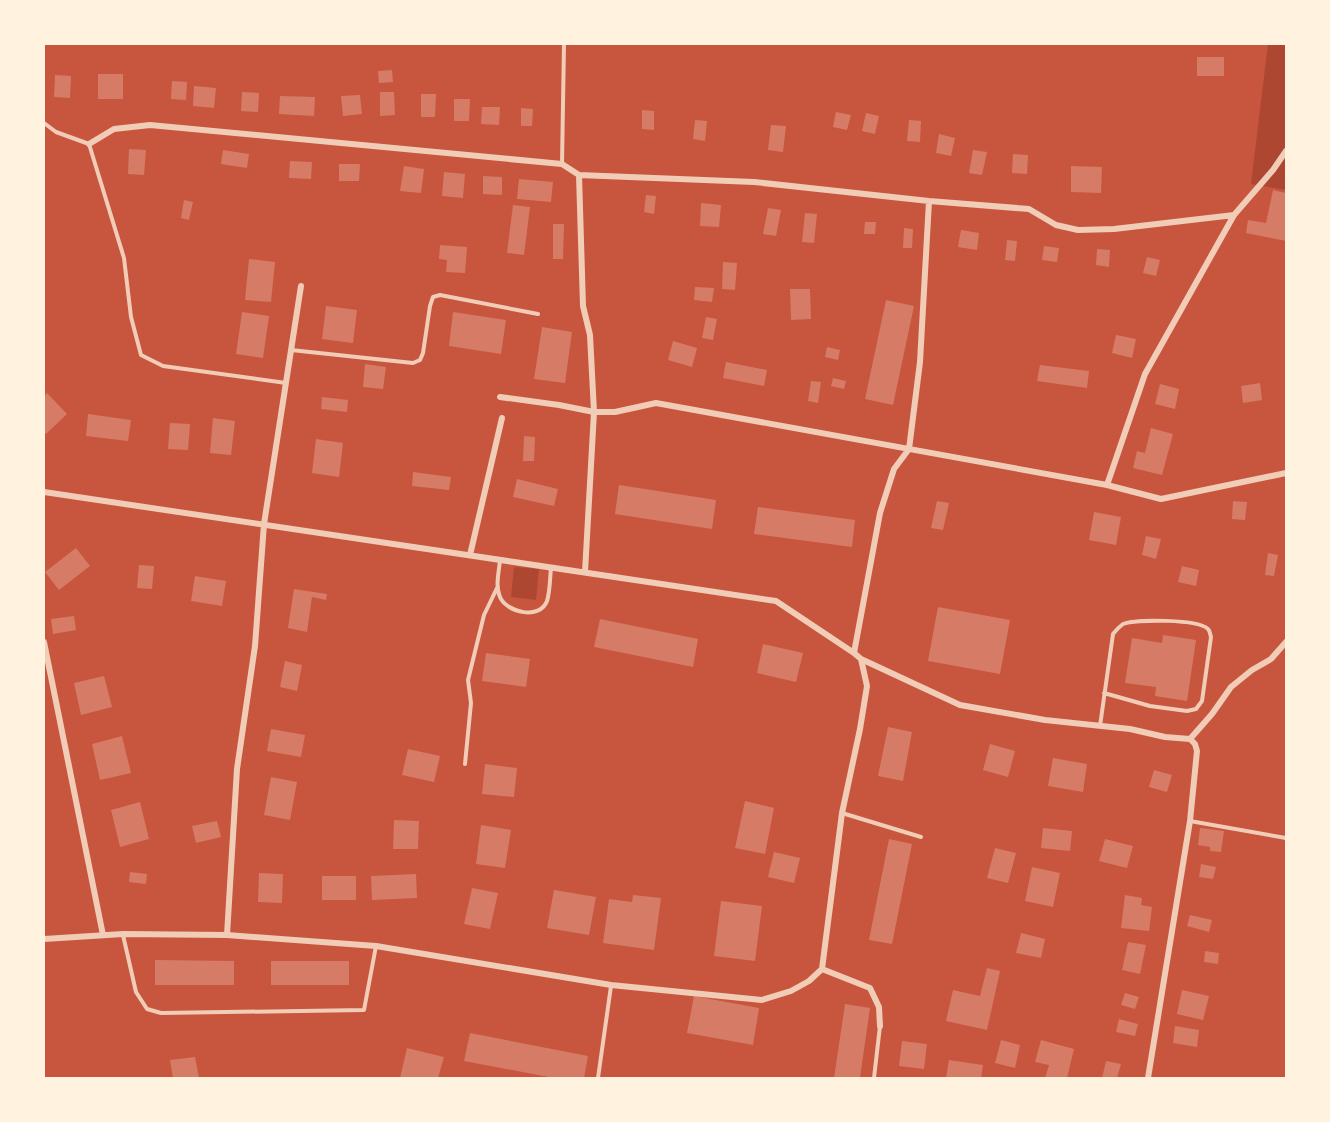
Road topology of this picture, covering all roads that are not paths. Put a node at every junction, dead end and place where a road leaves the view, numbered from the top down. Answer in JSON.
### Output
{"nodes":[{"id":1,"x":564,"y":44,"type":"edge"},
{"id":2,"x":44,"y":123,"type":"edge"},
{"id":3,"x":89,"y":144,"type":"junction"},
{"id":4,"x":1287,"y":151,"type":"edge"},
{"id":5,"x":562,"y":164,"type":"junction"},
{"id":6,"x":579,"y":175,"type":"junction"},
{"id":7,"x":929,"y":201,"type":"junction"},
{"id":8,"x":1234,"y":215,"type":"junction"},
{"id":9,"x":301,"y":286,"type":"dead end"},
{"id":10,"x":538,"y":314,"type":"dead end"},
{"id":11,"x":291,"y":350,"type":"junction"},
{"id":12,"x":286,"y":383,"type":"junction"},
{"id":13,"x":500,"y":398,"type":"dead end"},
{"id":14,"x":594,"y":412,"type":"junction"},
{"id":15,"x":502,"y":418,"type":"dead end"},
{"id":16,"x":909,"y":449,"type":"junction"},
{"id":17,"x":1287,"y":473,"type":"edge"},
{"id":18,"x":1107,"y":486,"type":"junction"},
{"id":19,"x":44,"y":492,"type":"edge"},
{"id":20,"x":264,"y":524,"type":"junction"},
{"id":21,"x":470,"y":555,"type":"junction"},
{"id":22,"x":500,"y":560,"type":"junction"},
{"id":23,"x":551,"y":567,"type":"junction"},
{"id":24,"x":585,"y":572,"type":"junction"},
{"id":25,"x":498,"y":588,"type":"junction"},
{"id":26,"x":44,"y":642,"type":"edge"},
{"id":27,"x":1287,"y":642,"type":"edge"},
{"id":28,"x":854,"y":653,"type":"junction"},
{"id":29,"x":861,"y":659,"type":"junction"},
{"id":30,"x":1104,"y":693,"type":"junction"},
{"id":31,"x":1100,"y":726,"type":"junction"},
{"id":32,"x":1190,"y":739,"type":"junction"},
{"id":33,"x":465,"y":764,"type":"dead end"},
{"id":34,"x":842,"y":813,"type":"junction"},
{"id":35,"x":1190,"y":821,"type":"junction"},
{"id":36,"x":921,"y":837,"type":"dead end"},
{"id":37,"x":1287,"y":838,"type":"edge"},
{"id":38,"x":123,"y":934,"type":"junction"},
{"id":39,"x":103,"y":935,"type":"junction"},
{"id":40,"x":227,"y":935,"type":"junction"},
{"id":41,"x":44,"y":939,"type":"edge"},
{"id":42,"x":376,"y":946,"type":"junction"},
{"id":43,"x":822,"y":969,"type":"junction"},
{"id":44,"x":611,"y":985,"type":"junction"},
{"id":45,"x":880,"y":1026,"type":"joint"},
{"id":46,"x":598,"y":1078,"type":"edge"},
{"id":47,"x":874,"y":1078,"type":"edge"},
{"id":48,"x":1148,"y":1078,"type":"edge"}],
"edges":[{"from":1,"to":5,"type":"lane"},
{"from":2,"to":3,"type":"lane"},
{"from":3,"to":5,"type":"street"},
{"from":3,"to":12,"type":"lane"},
{"from":4,"to":8,"type":"street"},
{"from":5,"to":6,"type":"street"},
{"from":6,"to":7,"type":"street"},
{"from":6,"to":14,"type":"street"},
{"from":7,"to":8,"type":"street"},
{"from":7,"to":16,"type":"street"},
{"from":8,"to":18,"type":"street"},
{"from":9,"to":11,"type":"street"},
{"from":10,"to":11,"type":"lane"},
{"from":11,"to":12,"type":"street"},
{"from":12,"to":20,"type":"street"},
{"from":13,"to":14,"type":"street"},
{"from":14,"to":16,"type":"street"},
{"from":14,"to":24,"type":"street"},
{"from":15,"to":21,"type":"street"},
{"from":16,"to":18,"type":"street"},
{"from":16,"to":28,"type":"street"},
{"from":17,"to":18,"type":"street"},
{"from":19,"to":20,"type":"street"},
{"from":20,"to":21,"type":"street"},
{"from":20,"to":40,"type":"street"},
{"from":21,"to":22,"type":"street"},
{"from":22,"to":23,"type":"street"},
{"from":22,"to":25,"type":"lane"},
{"from":23,"to":24,"type":"street"},
{"from":23,"to":25,"type":"lane"},
{"from":24,"to":28,"type":"street"},
{"from":25,"to":33,"type":"lane"},
{"from":26,"to":39,"type":"street"},
{"from":27,"to":32,"type":"street"},
{"from":28,"to":29,"type":"street"},
{"from":29,"to":31,"type":"street"},
{"from":29,"to":34,"type":"street"},
{"from":30,"to":30,"type":"lane"},
{"from":30,"to":31,"type":"lane"},
{"from":31,"to":32,"type":"street"},
{"from":32,"to":35,"type":"street"},
{"from":34,"to":36,"type":"lane"},
{"from":34,"to":43,"type":"street"},
{"from":35,"to":37,"type":"lane"},
{"from":35,"to":48,"type":"street"},
{"from":38,"to":39,"type":"street"},
{"from":38,"to":40,"type":"street"},
{"from":38,"to":42,"type":"lane"},
{"from":39,"to":41,"type":"street"},
{"from":40,"to":42,"type":"street"},
{"from":42,"to":44,"type":"street"},
{"from":43,"to":44,"type":"street"},
{"from":43,"to":45,"type":"street"},
{"from":44,"to":46,"type":"lane"},
{"from":45,"to":47,"type":"lane"}]}
